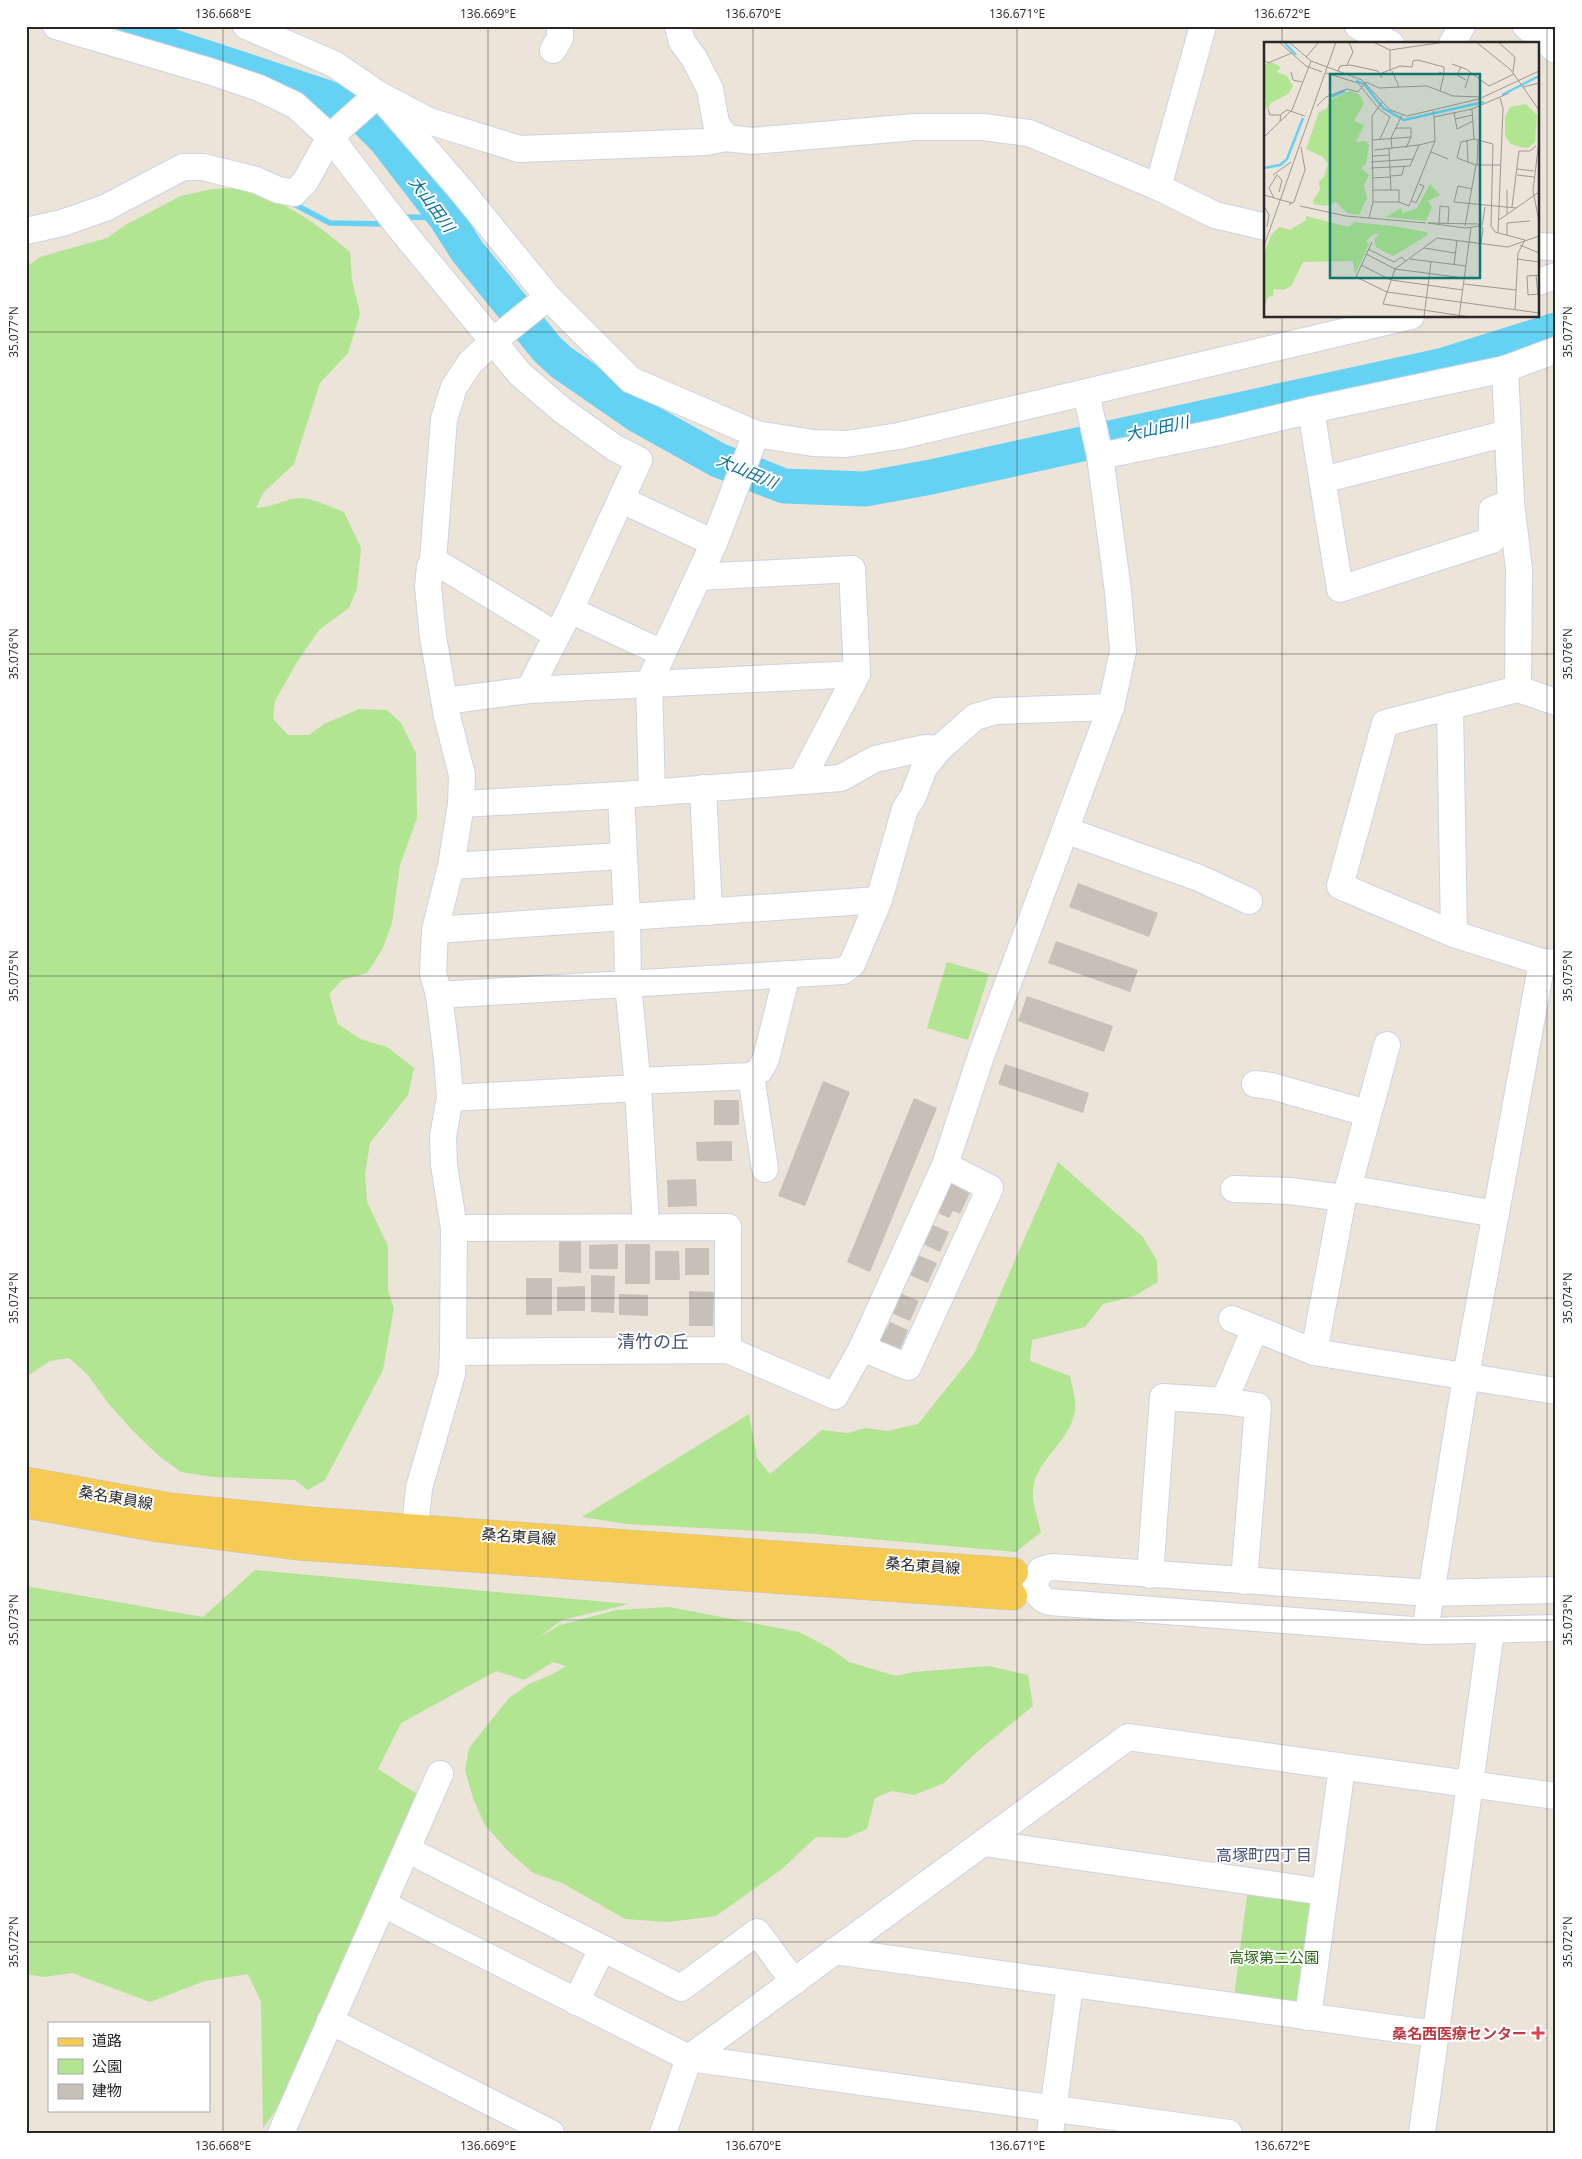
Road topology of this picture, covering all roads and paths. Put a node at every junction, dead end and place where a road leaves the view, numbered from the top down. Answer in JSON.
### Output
{"nodes":[{"id":1,"x":56,"y":26,"type":"edge"},
{"id":2,"x":246,"y":26,"type":"edge"},
{"id":3,"x":678,"y":26,"type":"edge"},
{"id":4,"x":1203,"y":26,"type":"edge"},
{"id":5,"x":1358,"y":26,"type":"edge"},
{"id":6,"x":1462,"y":26,"type":"edge"},
{"id":7,"x":1526,"y":26,"type":"edge"},
{"id":8,"x":1387,"y":42,"type":"edge"},
{"id":9,"x":1453,"y":42,"type":"edge"},
{"id":10,"x":1556,"y":50,"type":"edge"},
{"id":11,"x":378,"y":94,"type":"junction"},
{"id":12,"x":330,"y":137,"type":"junction"},
{"id":13,"x":726,"y":138,"type":"junction"},
{"id":14,"x":1158,"y":187,"type":"junction"},
{"id":15,"x":1264,"y":227,"type":"edge"},
{"id":16,"x":26,"y":231,"type":"edge"},
{"id":17,"x":1540,"y":246,"type":"edge"},
{"id":18,"x":1556,"y":247,"type":"edge"},
{"id":19,"x":1556,"y":276,"type":"edge"},
{"id":20,"x":1540,"y":281,"type":"edge"},
{"id":21,"x":548,"y":297,"type":"junction"},
{"id":22,"x":1403,"y":318,"type":"edge"},
{"id":23,"x":493,"y":341,"type":"junction"},
{"id":24,"x":1556,"y":350,"type":"edge"},
{"id":25,"x":1504,"y":369,"type":"junction"},
{"id":26,"x":1087,"y":398,"type":"junction"},
{"id":27,"x":1310,"y":410,"type":"junction"},
{"id":28,"x":1508,"y":433,"type":"junction"},
{"id":29,"x":753,"y":443,"type":"junction"},
{"id":30,"x":1099,"y":452,"type":"junction"},
{"id":31,"x":1322,"y":480,"type":"junction"},
{"id":32,"x":622,"y":500,"type":"junction"},
{"id":33,"x":1511,"y":502,"type":"junction"},
{"id":34,"x":714,"y":543,"type":"junction"},
{"id":35,"x":433,"y":560,"type":"junction"},
{"id":36,"x":699,"y":577,"type":"junction"},
{"id":37,"x":570,"y":610,"type":"junction"},
{"id":38,"x":556,"y":636,"type":"junction"},
{"id":39,"x":662,"y":652,"type":"junction"},
{"id":40,"x":857,"y":674,"type":"junction"},
{"id":41,"x":649,"y":684,"type":"junction"},
{"id":42,"x":1518,"y":689,"type":"junction"},
{"id":43,"x":529,"y":690,"type":"junction"},
{"id":44,"x":445,"y":701,"type":"junction"},
{"id":45,"x":1556,"y":702,"type":"edge"},
{"id":46,"x":1450,"y":706,"type":"junction"},
{"id":47,"x":1111,"y":707,"type":"junction"},
{"id":48,"x":939,"y":750,"type":"junction"},
{"id":49,"x":801,"y":781,"type":"junction"},
{"id":50,"x":703,"y":788,"type":"junction"},
{"id":51,"x":652,"y":793,"type":"junction"},
{"id":52,"x":621,"y":796,"type":"junction"},
{"id":53,"x":461,"y":804,"type":"junction"},
{"id":54,"x":1065,"y":830,"type":"junction"},
{"id":55,"x":623,"y":856,"type":"junction"},
{"id":56,"x":451,"y":866,"type":"junction"},
{"id":57,"x":880,"y":900,"type":"junction"},
{"id":58,"x":1249,"y":901,"type":"dead end"},
{"id":59,"x":709,"y":912,"type":"junction"},
{"id":60,"x":627,"y":917,"type":"junction"},
{"id":61,"x":435,"y":930,"type":"junction"},
{"id":62,"x":1454,"y":934,"type":"junction"},
{"id":63,"x":1549,"y":962,"type":"edge"},
{"id":64,"x":787,"y":974,"type":"junction"},
{"id":65,"x":628,"y":984,"type":"junction"},
{"id":66,"x":439,"y":995,"type":"junction"},
{"id":67,"x":1387,"y":1045,"type":"dead end"},
{"id":68,"x":751,"y":1076,"type":"junction"},
{"id":69,"x":637,"y":1084,"type":"junction"},
{"id":70,"x":1255,"y":1084,"type":"dead end"},
{"id":71,"x":450,"y":1098,"type":"junction"},
{"id":72,"x":1367,"y":1113,"type":"junction"},
{"id":73,"x":945,"y":1165,"type":"junction"},
{"id":74,"x":765,"y":1169,"type":"dead end"},
{"id":75,"x":1234,"y":1189,"type":"dead end"},
{"id":76,"x":1346,"y":1193,"type":"junction"},
{"id":77,"x":1496,"y":1214,"type":"junction"},
{"id":78,"x":646,"y":1226,"type":"junction"},
{"id":79,"x":454,"y":1228,"type":"junction"},
{"id":80,"x":862,"y":1348,"type":"junction"},
{"id":81,"x":728,"y":1350,"type":"junction"},
{"id":82,"x":453,"y":1352,"type":"junction"},
{"id":83,"x":1314,"y":1352,"type":"junction"},
{"id":84,"x":1466,"y":1376,"type":"junction"},
{"id":85,"x":1556,"y":1391,"type":"edge"},
{"id":86,"x":1224,"y":1401,"type":"junction"},
{"id":87,"x":26,"y":1481,"type":"edge"},
{"id":88,"x":26,"y":1504,"type":"edge"},
{"id":89,"x":415,"y":1528,"type":"junction"},
{"id":90,"x":1150,"y":1575,"type":"junction"},
{"id":91,"x":1244,"y":1581,"type":"junction"},
{"id":92,"x":1556,"y":1590,"type":"edge"},
{"id":93,"x":1431,"y":1593,"type":"junction"},
{"id":94,"x":1556,"y":1628,"type":"edge"},
{"id":95,"x":1425,"y":1631,"type":"junction"},
{"id":96,"x":1491,"y":1631,"type":"junction"},
{"id":97,"x":1342,"y":1767,"type":"junction"},
{"id":98,"x":440,"y":1774,"type":"dead end"},
{"id":99,"x":1471,"y":1784,"type":"junction"},
{"id":100,"x":1556,"y":1796,"type":"edge"},
{"id":101,"x":984,"y":1843,"type":"junction"},
{"id":102,"x":408,"y":1850,"type":"junction"},
{"id":103,"x":1324,"y":1892,"type":"junction"},
{"id":104,"x":383,"y":1904,"type":"junction"},
{"id":105,"x":602,"y":1949,"type":"junction"},
{"id":106,"x":834,"y":1951,"type":"junction"},
{"id":107,"x":794,"y":1982,"type":"junction"},
{"id":108,"x":1070,"y":1984,"type":"junction"},
{"id":109,"x":576,"y":2002,"type":"junction"},
{"id":110,"x":1308,"y":2017,"type":"junction"},
{"id":111,"x":330,"y":2020,"type":"junction"},
{"id":112,"x":1435,"y":2034,"type":"junction"},
{"id":113,"x":690,"y":2058,"type":"junction"},
{"id":114,"x":1052,"y":2120,"type":"edge"},
{"id":115,"x":281,"y":2133,"type":"edge"},
{"id":116,"x":551,"y":2133,"type":"edge"},
{"id":117,"x":663,"y":2133,"type":"edge"},
{"id":118,"x":1229,"y":2133,"type":"edge"},
{"id":119,"x":1422,"y":2133,"type":"edge"}],
"edges":[{"from":1,"to":12,"type":"street"},
{"from":2,"to":11,"type":"street"},
{"from":3,"to":13,"type":"street"},
{"from":4,"to":14,"type":"street"},
{"from":5,"to":8,"type":"street"},
{"from":6,"to":9,"type":"street"},
{"from":7,"to":10,"type":"street"},
{"from":11,"to":12,"type":"street"},
{"from":11,"to":13,"type":"street"},
{"from":11,"to":21,"type":"street"},
{"from":12,"to":16,"type":"street"},
{"from":12,"to":23,"type":"street"},
{"from":13,"to":14,"type":"street"},
{"from":14,"to":15,"type":"street"},
{"from":17,"to":18,"type":"street"},
{"from":19,"to":20,"type":"street"},
{"from":21,"to":23,"type":"street"},
{"from":21,"to":29,"type":"street"},
{"from":22,"to":26,"type":"street"},
{"from":23,"to":32,"type":"street"},
{"from":23,"to":35,"type":"street"},
{"from":24,"to":25,"type":"street"},
{"from":25,"to":27,"type":"street"},
{"from":25,"to":28,"type":"street"},
{"from":26,"to":29,"type":"street"},
{"from":26,"to":30,"type":"street"},
{"from":27,"to":30,"type":"street"},
{"from":27,"to":31,"type":"street"},
{"from":28,"to":31,"type":"street"},
{"from":28,"to":33,"type":"street"},
{"from":29,"to":34,"type":"street"},
{"from":30,"to":47,"type":"street"},
{"from":31,"to":33,"type":"street"},
{"from":32,"to":34,"type":"street"},
{"from":32,"to":37,"type":"street"},
{"from":33,"to":42,"type":"street"},
{"from":34,"to":36,"type":"street"},
{"from":35,"to":38,"type":"street"},
{"from":35,"to":44,"type":"street"},
{"from":36,"to":39,"type":"street"},
{"from":36,"to":40,"type":"street"},
{"from":37,"to":38,"type":"street"},
{"from":37,"to":39,"type":"street"},
{"from":38,"to":43,"type":"street"},
{"from":39,"to":41,"type":"street"},
{"from":40,"to":41,"type":"street"},
{"from":40,"to":49,"type":"street"},
{"from":41,"to":43,"type":"street"},
{"from":41,"to":51,"type":"street"},
{"from":42,"to":45,"type":"street"},
{"from":42,"to":46,"type":"street"},
{"from":43,"to":44,"type":"street"},
{"from":44,"to":53,"type":"street"},
{"from":46,"to":62,"type":"street"},
{"from":46,"to":62,"type":"street"},
{"from":47,"to":48,"type":"street"},
{"from":47,"to":54,"type":"street"},
{"from":48,"to":49,"type":"street"},
{"from":48,"to":57,"type":"street"},
{"from":49,"to":50,"type":"street"},
{"from":50,"to":51,"type":"street"},
{"from":50,"to":59,"type":"street"},
{"from":51,"to":52,"type":"street"},
{"from":52,"to":53,"type":"street"},
{"from":52,"to":55,"type":"street"},
{"from":53,"to":56,"type":"street"},
{"from":54,"to":58,"type":"street"},
{"from":54,"to":73,"type":"street"},
{"from":55,"to":56,"type":"street"},
{"from":55,"to":60,"type":"street"},
{"from":56,"to":61,"type":"street"},
{"from":57,"to":59,"type":"street"},
{"from":57,"to":64,"type":"street"},
{"from":59,"to":60,"type":"street"},
{"from":60,"to":61,"type":"street"},
{"from":60,"to":65,"type":"street"},
{"from":61,"to":66,"type":"street"},
{"from":62,"to":63,"type":"street"},
{"from":63,"to":77,"type":"street"},
{"from":64,"to":65,"type":"street"},
{"from":64,"to":68,"type":"street"},
{"from":65,"to":66,"type":"street"},
{"from":65,"to":69,"type":"street"},
{"from":66,"to":71,"type":"street"},
{"from":67,"to":72,"type":"street"},
{"from":68,"to":69,"type":"street"},
{"from":68,"to":74,"type":"street"},
{"from":69,"to":71,"type":"street"},
{"from":69,"to":78,"type":"street"},
{"from":70,"to":72,"type":"street"},
{"from":71,"to":79,"type":"street"},
{"from":72,"to":76,"type":"street"},
{"from":73,"to":80,"type":"street"},
{"from":73,"to":80,"type":"street"},
{"from":75,"to":76,"type":"street"},
{"from":76,"to":77,"type":"street"},
{"from":76,"to":83,"type":"street"},
{"from":77,"to":84,"type":"street"},
{"from":78,"to":79,"type":"street"},
{"from":78,"to":81,"type":"street"},
{"from":79,"to":82,"type":"street"},
{"from":80,"to":81,"type":"street"},
{"from":81,"to":82,"type":"street"},
{"from":82,"to":89,"type":"street"},
{"from":83,"to":84,"type":"street"},
{"from":83,"to":86,"type":"street"},
{"from":84,"to":85,"type":"street"},
{"from":84,"to":93,"type":"street"},
{"from":86,"to":90,"type":"street"},
{"from":86,"to":91,"type":"street"},
{"from":87,"to":89,"type":"main road","name":"桑名東員線"},
{"from":88,"to":89,"type":"main road","name":"桑名東員線"},
{"from":90,"to":91,"type":"street"},
{"from":90,"to":95,"type":"street"},
{"from":91,"to":93,"type":"street"},
{"from":92,"to":93,"type":"street"},
{"from":93,"to":95,"type":"street"},
{"from":94,"to":96,"type":"street"},
{"from":95,"to":96,"type":"street"},
{"from":96,"to":99,"type":"street"},
{"from":97,"to":99,"type":"street"},
{"from":97,"to":101,"type":"street"},
{"from":97,"to":103,"type":"street"},
{"from":98,"to":102,"type":"street"},
{"from":99,"to":100,"type":"street"},
{"from":99,"to":112,"type":"street"},
{"from":101,"to":103,"type":"street"},
{"from":101,"to":106,"type":"street"},
{"from":102,"to":104,"type":"street"},
{"from":102,"to":105,"type":"street"},
{"from":103,"to":110,"type":"street"},
{"from":104,"to":109,"type":"street"},
{"from":104,"to":111,"type":"street"},
{"from":105,"to":107,"type":"street"},
{"from":105,"to":109,"type":"street"},
{"from":106,"to":107,"type":"street"},
{"from":106,"to":108,"type":"street"},
{"from":107,"to":113,"type":"street"},
{"from":108,"to":110,"type":"street"},
{"from":108,"to":114,"type":"street"},
{"from":109,"to":113,"type":"street"},
{"from":110,"to":112,"type":"street"},
{"from":111,"to":115,"type":"street"},
{"from":111,"to":116,"type":"street"},
{"from":112,"to":119,"type":"street"},
{"from":113,"to":114,"type":"street"},
{"from":113,"to":117,"type":"street"},
{"from":114,"to":118,"type":"street"}]}
